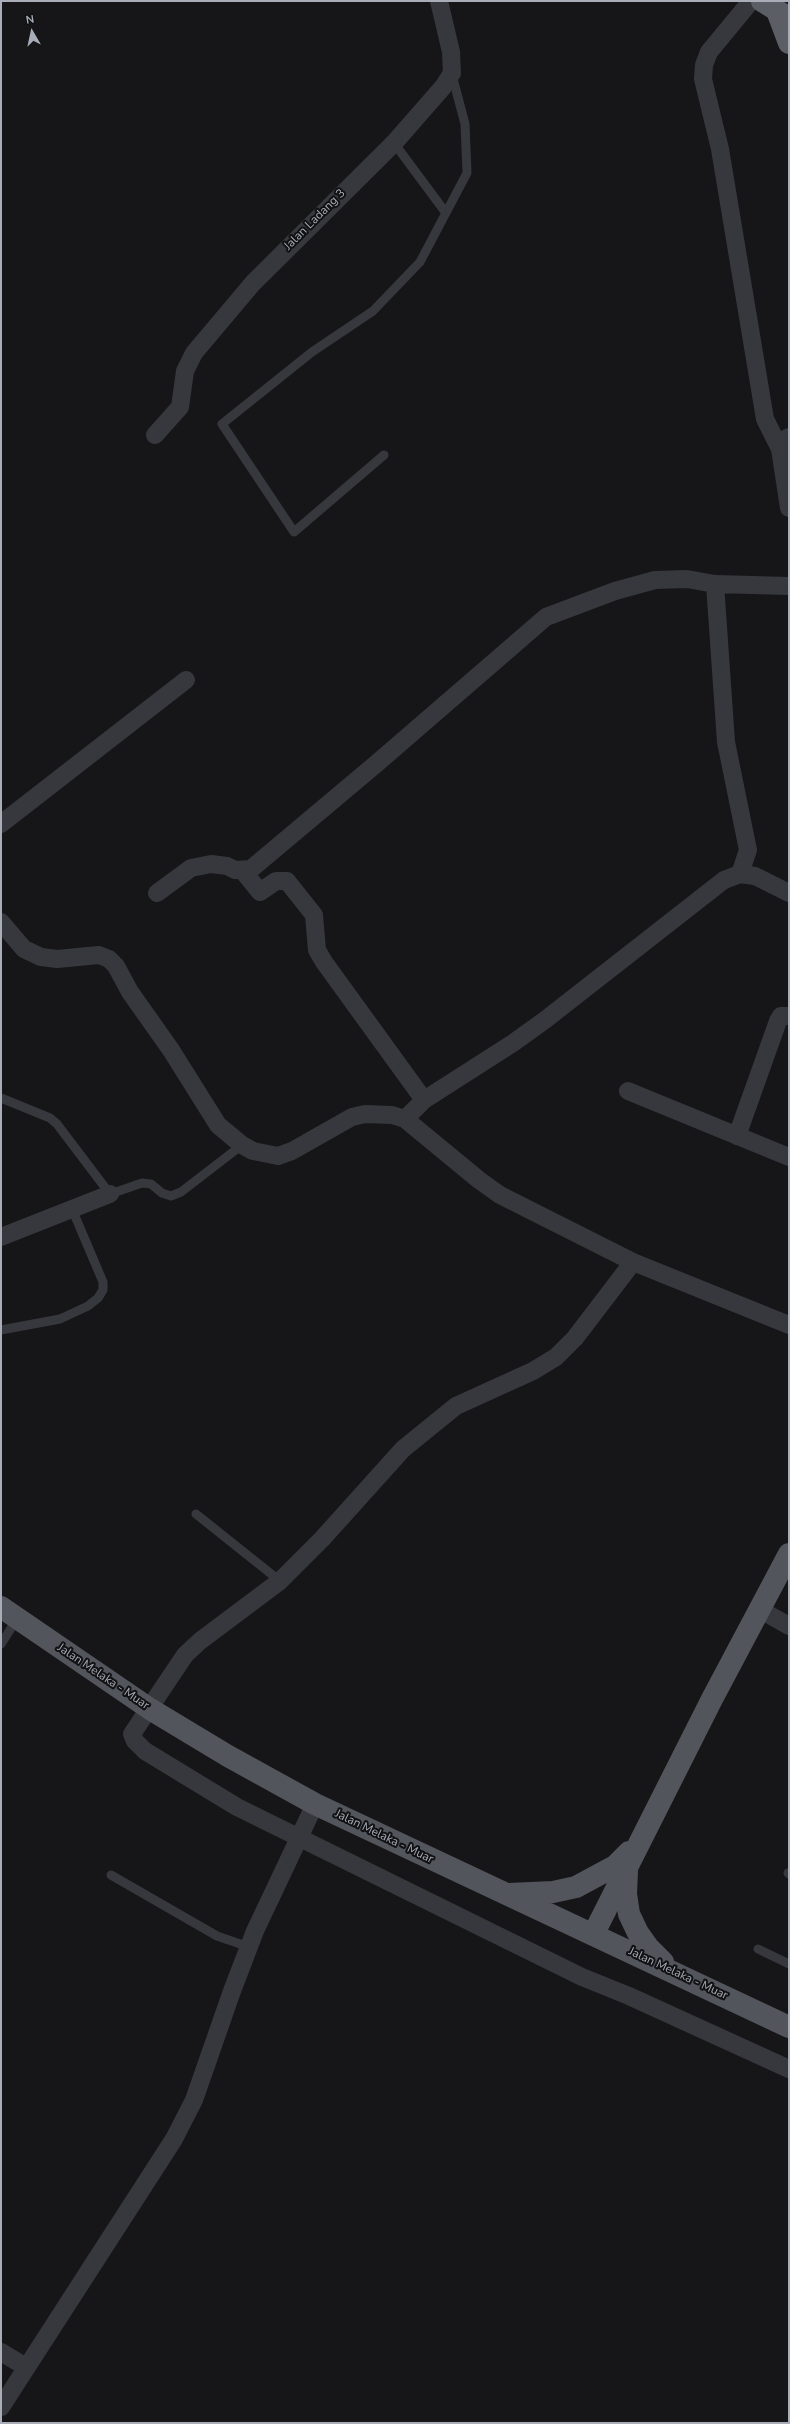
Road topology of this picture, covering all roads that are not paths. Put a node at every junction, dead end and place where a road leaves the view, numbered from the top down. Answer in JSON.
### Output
{"nodes":[{"id":1,"x":439,"y":1,"type":"edge"},
{"id":2,"x":751,"y":1,"type":"edge"},
{"id":3,"x":776,"y":10,"type":"edge"},
{"id":4,"x":789,"y":43,"type":"edge"},
{"id":5,"x":452,"y":73,"type":"junction"},
{"id":6,"x":394,"y":143,"type":"junction"},
{"id":7,"x":446,"y":213,"type":"junction"},
{"id":8,"x":154,"y":435,"type":"dead end"},
{"id":9,"x":784,"y":443,"type":"edge"},
{"id":10,"x":384,"y":455,"type":"dead end"},
{"id":11,"x":789,"y":508,"type":"edge"},
{"id":12,"x":715,"y":584,"type":"junction"},
{"id":13,"x":789,"y":586,"type":"edge"},
{"id":14,"x":186,"y":680,"type":"dead end"},
{"id":15,"x":1,"y":824,"type":"edge"},
{"id":16,"x":244,"y":871,"type":"junction"},
{"id":17,"x":740,"y":874,"type":"junction"},
{"id":18,"x":157,"y":893,"type":"dead end"},
{"id":19,"x":789,"y":893,"type":"edge"},
{"id":20,"x":1,"y":922,"type":"edge"},
{"id":21,"x":789,"y":1016,"type":"edge"},
{"id":22,"x":628,"y":1091,"type":"dead end"},
{"id":23,"x":1,"y":1098,"type":"edge"},
{"id":24,"x":424,"y":1100,"type":"junction"},
{"id":25,"x":405,"y":1118,"type":"junction"},
{"id":26,"x":738,"y":1136,"type":"junction"},
{"id":27,"x":242,"y":1145,"type":"junction"},
{"id":28,"x":789,"y":1157,"type":"edge"},
{"id":29,"x":110,"y":1194,"type":"junction"},
{"id":30,"x":72,"y":1209,"type":"junction"},
{"id":31,"x":1,"y":1237,"type":"edge"},
{"id":32,"x":633,"y":1262,"type":"junction"},
{"id":33,"x":789,"y":1324,"type":"edge"},
{"id":34,"x":1,"y":1330,"type":"edge"},
{"id":35,"x":196,"y":1514,"type":"dead end"},
{"id":36,"x":789,"y":1554,"type":"edge"},
{"id":37,"x":280,"y":1581,"type":"junction"},
{"id":38,"x":759,"y":1609,"type":"junction"},
{"id":39,"x":9,"y":1613,"type":"edge"},
{"id":40,"x":789,"y":1626,"type":"edge"},
{"id":41,"x":1,"y":1644,"type":"edge"},
{"id":42,"x":150,"y":1709,"type":"junction"},
{"id":43,"x":315,"y":1804,"type":"junction"},
{"id":44,"x":299,"y":1838,"type":"junction"},
{"id":45,"x":641,"y":1839,"type":"junction"},
{"id":46,"x":628,"y":1864,"type":"junction"},
{"id":47,"x":111,"y":1875,"type":"dead end"},
{"id":48,"x":504,"y":1894,"type":"junction"},
{"id":49,"x":593,"y":1935,"type":"junction"},
{"id":50,"x":249,"y":1947,"type":"junction"},
{"id":51,"x":758,"y":1950,"type":"dead end"},
{"id":52,"x":789,"y":1964,"type":"edge"},
{"id":53,"x":687,"y":1978,"type":"junction"},
{"id":54,"x":789,"y":2027,"type":"edge"},
{"id":55,"x":789,"y":2069,"type":"edge"},
{"id":56,"x":1,"y":2352,"type":"edge"},
{"id":57,"x":26,"y":2367,"type":"junction"},
{"id":58,"x":1,"y":2407,"type":"edge"}],
"edges":[{"from":1,"to":5,"type":"street"},
{"from":2,"to":9,"type":"street"},
{"from":3,"to":4,"type":"highway"},
{"from":5,"to":6,"type":"street","name":"Jalan Ladang 3"},
{"from":5,"to":7,"type":"lane"},
{"from":6,"to":7,"type":"lane"},
{"from":6,"to":8,"type":"street","name":"Jalan Ladang 3"},
{"from":7,"to":10,"type":"lane"},
{"from":9,"to":11,"type":"street"},
{"from":12,"to":13,"type":"street"},
{"from":12,"to":16,"type":"street"},
{"from":12,"to":17,"type":"street"},
{"from":14,"to":15,"type":"street"},
{"from":16,"to":18,"type":"street"},
{"from":16,"to":24,"type":"street"},
{"from":17,"to":19,"type":"street"},
{"from":17,"to":24,"type":"street"},
{"from":20,"to":27,"type":"street"},
{"from":21,"to":26,"type":"street"},
{"from":22,"to":26,"type":"street"},
{"from":23,"to":29,"type":"lane"},
{"from":24,"to":25,"type":"street"},
{"from":25,"to":27,"type":"street"},
{"from":25,"to":32,"type":"street"},
{"from":26,"to":28,"type":"street"},
{"from":27,"to":29,"type":"lane"},
{"from":29,"to":30,"type":"street"},
{"from":30,"to":31,"type":"street"},
{"from":30,"to":34,"type":"lane"},
{"from":32,"to":33,"type":"street"},
{"from":32,"to":37,"type":"street"},
{"from":35,"to":37,"type":"lane"},
{"from":36,"to":38,"type":"main road"},
{"from":37,"to":42,"type":"street"},
{"from":38,"to":40,"type":"street"},
{"from":38,"to":45,"type":"main road"},
{"from":39,"to":41,"type":"lane"},
{"from":39,"to":42,"type":"main road","name":"Jalan Melaka - Muar"},
{"from":42,"to":43,"type":"main road","name":"Jalan Melaka - Muar"},
{"from":42,"to":44,"type":"street"},
{"from":43,"to":44,"type":"street"},
{"from":43,"to":48,"type":"main road","name":"Jalan Melaka - Muar"},
{"from":44,"to":50,"type":"street"},
{"from":44,"to":55,"type":"street"},
{"from":45,"to":46,"type":"main road"},
{"from":45,"to":48,"type":"main road"},
{"from":46,"to":49,"type":"main road"},
{"from":46,"to":53,"type":"main road"},
{"from":47,"to":50,"type":"lane"},
{"from":48,"to":49,"type":"main road","name":"Jalan Melaka - Muar"},
{"from":49,"to":53,"type":"main road","name":"Jalan Melaka - Muar"},
{"from":50,"to":57,"type":"street"},
{"from":51,"to":52,"type":"lane"},
{"from":53,"to":54,"type":"main road","name":"Jalan Melaka - Muar"},
{"from":56,"to":57,"type":"street"},
{"from":57,"to":58,"type":"street"}]}
